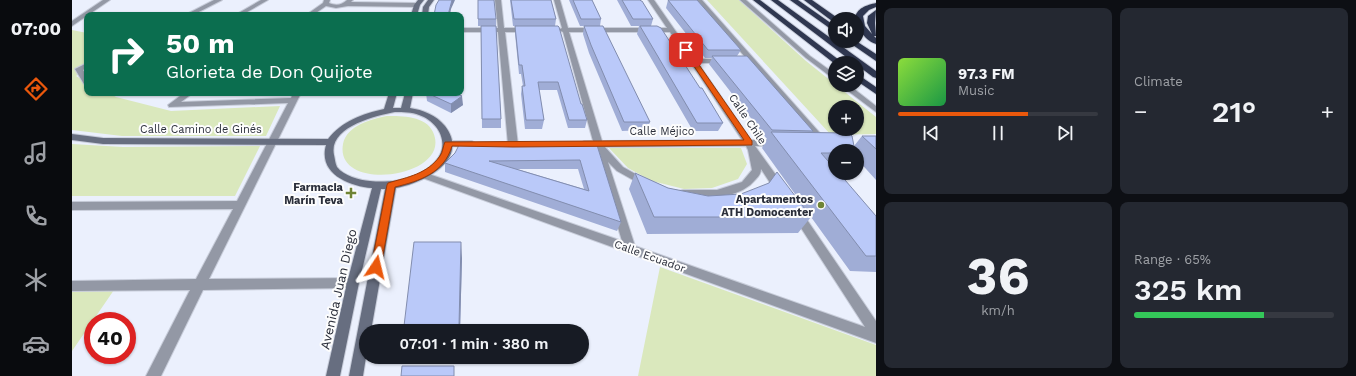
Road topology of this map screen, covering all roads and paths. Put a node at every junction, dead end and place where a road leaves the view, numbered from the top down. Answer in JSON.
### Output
{"nodes":[{"id":1,"x":107,"y":0,"type":"edge"},
{"id":2,"x":219,"y":0,"type":"edge"},
{"id":3,"x":265,"y":0,"type":"edge"},
{"id":4,"x":431,"y":0,"type":"edge"},
{"id":5,"x":498,"y":0,"type":"edge"},
{"id":6,"x":557,"y":0,"type":"edge"},
{"id":7,"x":743,"y":0,"type":"edge"},
{"id":8,"x":756,"y":0,"type":"edge"},
{"id":9,"x":774,"y":0,"type":"edge"},
{"id":10,"x":793,"y":0,"type":"edge"},
{"id":11,"x":808,"y":0,"type":"edge"},
{"id":12,"x":349,"y":1,"type":"edge"},
{"id":13,"x":327,"y":2,"type":"edge"},
{"id":14,"x":419,"y":3,"type":"edge"},
{"id":15,"x":655,"y":3,"type":"edge"},
{"id":16,"x":699,"y":3,"type":"edge"},
{"id":17,"x":876,"y":5,"type":"edge"},
{"id":18,"x":338,"y":6,"type":"junction"},
{"id":19,"x":90,"y":12,"type":"edge"},
{"id":20,"x":194,"y":12,"type":"edge"},
{"id":21,"x":243,"y":12,"type":"edge"},
{"id":22,"x":313,"y":12,"type":"edge"},
{"id":23,"x":335,"y":12,"type":"edge"},
{"id":24,"x":425,"y":12,"type":"edge"},
{"id":25,"x":876,"y":12,"type":"edge"},
{"id":26,"x":828,"y":14,"type":"edge"},
{"id":27,"x":84,"y":16,"type":"edge"},
{"id":28,"x":72,"y":24,"type":"edge"},
{"id":29,"x":828,"y":25,"type":"edge"},
{"id":30,"x":464,"y":30,"type":"edge"},
{"id":31,"x":501,"y":30,"type":"junction"},
{"id":32,"x":537,"y":30,"type":"edge"},
{"id":33,"x":552,"y":30,"type":"edge"},
{"id":34,"x":566,"y":30,"type":"junction"},
{"id":35,"x":672,"y":30,"type":"junction"},
{"id":36,"x":876,"y":34,"type":"edge"},
{"id":37,"x":864,"y":39,"type":"edge"},
{"id":38,"x":876,"y":42,"type":"edge"},
{"id":39,"x":861,"y":48,"type":"edge"},
{"id":40,"x":876,"y":48,"type":"edge"},
{"id":41,"x":830,"y":56,"type":"edge"},
{"id":42,"x":876,"y":58,"type":"edge"},
{"id":43,"x":693,"y":61,"type":"junction"},
{"id":44,"x":730,"y":61,"type":"edge"},
{"id":45,"x":84,"y":66,"type":"edge"},
{"id":46,"x":828,"y":72,"type":"edge"},
{"id":47,"x":876,"y":75,"type":"edge"},
{"id":48,"x":84,"y":77,"type":"edge"},
{"id":49,"x":864,"y":81,"type":"edge"},
{"id":50,"x":876,"y":90,"type":"edge"},
{"id":51,"x":853,"y":92,"type":"edge"},
{"id":52,"x":186,"y":96,"type":"edge"},
{"id":53,"x":392,"y":96,"type":"edge"},
{"id":54,"x":408,"y":96,"type":"edge"},
{"id":55,"x":295,"y":97,"type":"edge"},
{"id":56,"x":405,"y":110,"type":"junction"},
{"id":57,"x":876,"y":110,"type":"edge"},
{"id":58,"x":388,"y":111,"type":"junction"},
{"id":59,"x":72,"y":137,"type":"edge"},
{"id":60,"x":274,"y":141,"type":"junction"},
{"id":61,"x":331,"y":142,"type":"junction"},
{"id":62,"x":750,"y":143,"type":"junction"},
{"id":63,"x":787,"y":143,"type":"edge"},
{"id":64,"x":448,"y":144,"type":"junction"},
{"id":65,"x":484,"y":144,"type":"edge"},
{"id":66,"x":575,"y":144,"type":"edge"},
{"id":67,"x":598,"y":144,"type":"junction"},
{"id":68,"x":810,"y":144,"type":"edge"},
{"id":69,"x":513,"y":145,"type":"edge"},
{"id":70,"x":424,"y":175,"type":"junction"},
{"id":71,"x":391,"y":185,"type":"junction"},
{"id":72,"x":377,"y":186,"type":"junction"},
{"id":73,"x":656,"y":186,"type":"edge"},
{"id":74,"x":677,"y":192,"type":"edge"},
{"id":75,"x":784,"y":195,"type":"edge"},
{"id":76,"x":239,"y":205,"type":"junction"},
{"id":77,"x":72,"y":206,"type":"edge"},
{"id":78,"x":793,"y":208,"type":"edge"},
{"id":79,"x":630,"y":249,"type":"junction"},
{"id":80,"x":353,"y":283,"type":"junction"},
{"id":81,"x":199,"y":285,"type":"junction"},
{"id":82,"x":72,"y":286,"type":"edge"},
{"id":83,"x":876,"y":332,"type":"edge"},
{"id":84,"x":876,"y":337,"type":"edge"},
{"id":85,"x":153,"y":376,"type":"edge"},
{"id":86,"x":333,"y":376,"type":"edge"},
{"id":87,"x":356,"y":376,"type":"edge"}],
"edges":[{"from":1,"to":19,"type":"street"},
{"from":2,"to":20,"type":"street"},
{"from":3,"to":21,"type":"street"},
{"from":4,"to":24,"type":"street"},
{"from":5,"to":31,"type":"street"},
{"from":6,"to":34,"type":"street"},
{"from":7,"to":46,"type":"street"},
{"from":8,"to":41,"type":"highway"},
{"from":9,"to":47,"type":"highway"},
{"from":10,"to":29,"type":"highway"},
{"from":11,"to":26,"type":"highway"},
{"from":12,"to":14,"type":"street"},
{"from":12,"to":18,"type":"street"},
{"from":13,"to":18,"type":"street"},
{"from":13,"to":22,"type":"street"},
{"from":15,"to":35,"type":"street","name":"Calle Chile"},
{"from":16,"to":68,"type":"street"},
{"from":17,"to":38,"type":"highway"},
{"from":18,"to":23,"type":"street"},
{"from":25,"to":36,"type":"highway"},
{"from":27,"to":28,"type":"street"},
{"from":30,"to":31,"type":"street"},
{"from":31,"to":32,"type":"street"},
{"from":31,"to":69,"type":"street"},
{"from":33,"to":34,"type":"street"},
{"from":34,"to":35,"type":"street"},
{"from":34,"to":67,"type":"street"},
{"from":35,"to":43,"type":"street","name":"Calle Chile"},
{"from":37,"to":40,"type":"highway"},
{"from":39,"to":42,"type":"highway"},
{"from":43,"to":44,"type":"street"},
{"from":43,"to":62,"type":"street","name":"Calle Chile"},
{"from":45,"to":48,"type":"street"},
{"from":49,"to":50,"type":"highway"},
{"from":51,"to":57,"type":"street"},
{"from":52,"to":55,"type":"street"},
{"from":53,"to":58,"type":"street"},
{"from":54,"to":56,"type":"street"},
{"from":55,"to":60,"type":"street"},
{"from":56,"to":58,"type":"street"},
{"from":56,"to":64,"type":"street"},
{"from":58,"to":61,"type":"street"},
{"from":59,"to":60,"type":"street","name":"Calle Camino de Ginés"},
{"from":60,"to":61,"type":"street","name":"Calle Camino de Ginés"},
{"from":60,"to":76,"type":"street"},
{"from":61,"to":72,"type":"street"},
{"from":62,"to":63,"type":"street","name":"Calle Méjico"},
{"from":62,"to":67,"type":"street","name":"Calle Méjico"},
{"from":62,"to":74,"type":"street"},
{"from":62,"to":75,"type":"street","name":"Calle Chile"},
{"from":64,"to":65,"type":"street"},
{"from":64,"to":70,"type":"street"},
{"from":66,"to":67,"type":"street","name":"Calle Méjico"},
{"from":67,"to":73,"type":"street"},
{"from":67,"to":79,"type":"street"},
{"from":70,"to":71,"type":"street"},
{"from":70,"to":79,"type":"street","name":"Calle Ecuador"},
{"from":71,"to":72,"type":"street"},
{"from":71,"to":87,"type":"street"},
{"from":72,"to":80,"type":"street","name":"Avenida Juan Diego"},
{"from":76,"to":77,"type":"street"},
{"from":76,"to":81,"type":"street"},
{"from":78,"to":83,"type":"street"},
{"from":79,"to":84,"type":"street","name":"Calle Ecuador"},
{"from":80,"to":81,"type":"street"},
{"from":80,"to":86,"type":"street","name":"Avenida Juan Diego"},
{"from":81,"to":82,"type":"street"},
{"from":81,"to":85,"type":"street"}]}
